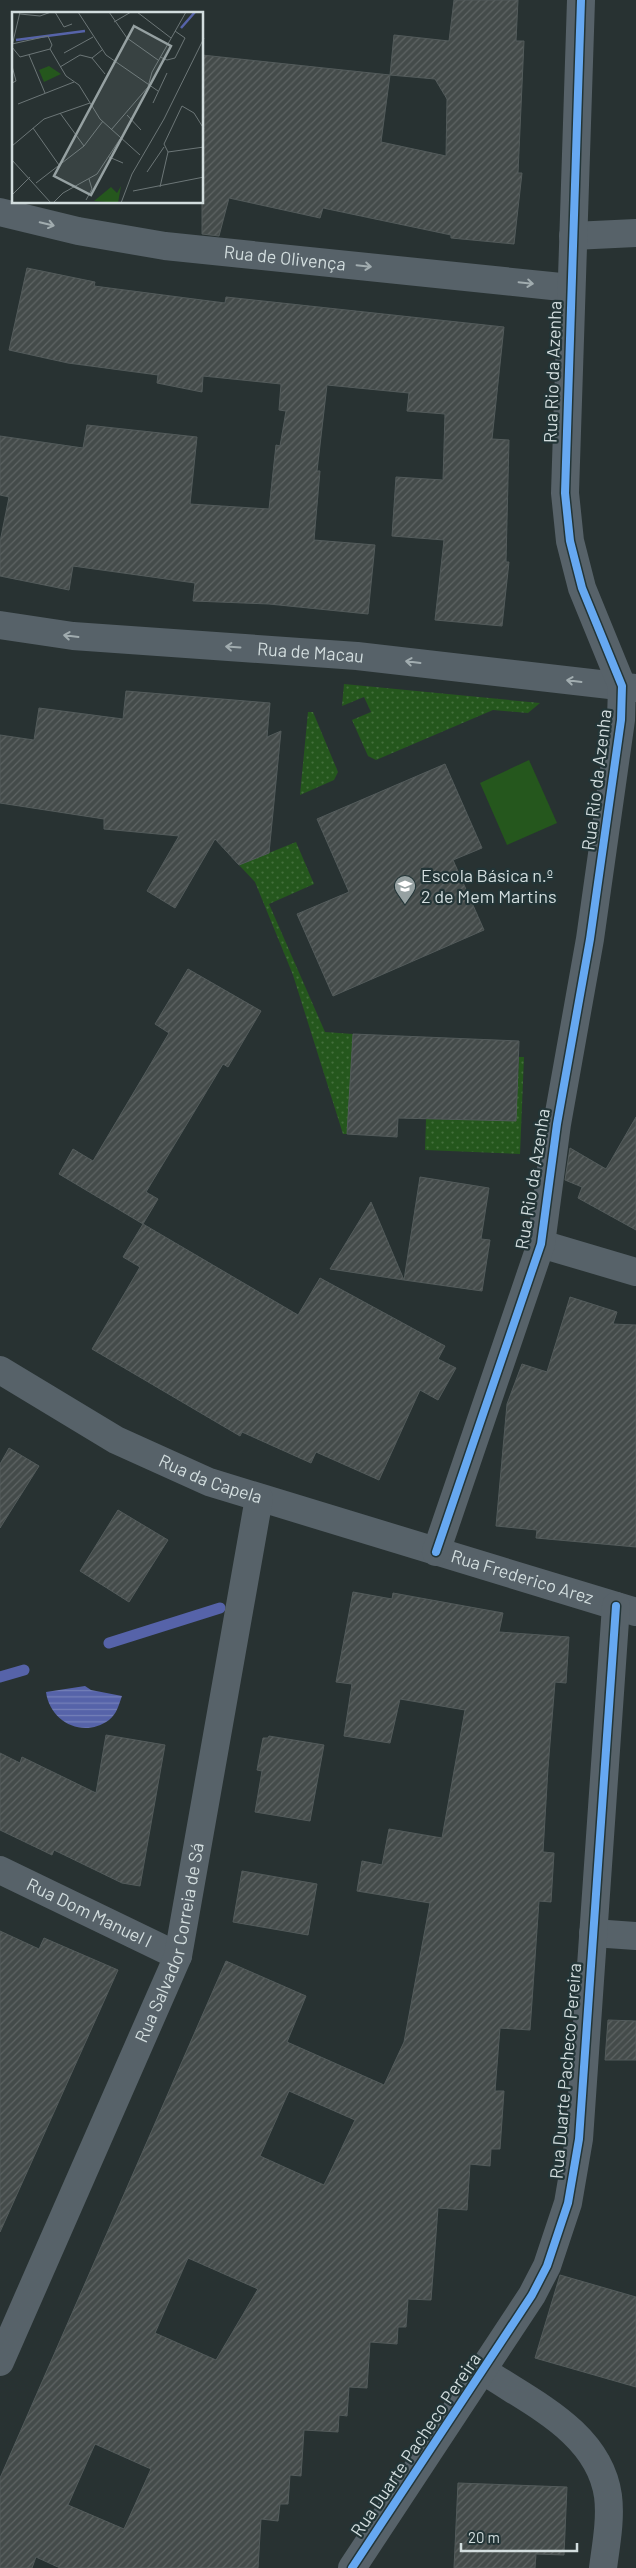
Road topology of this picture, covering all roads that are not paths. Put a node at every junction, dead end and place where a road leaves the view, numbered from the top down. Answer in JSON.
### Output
{"nodes":[{"id":1,"x":581,"y":0,"type":"edge"},
{"id":2,"x":0,"y":212,"type":"edge"},
{"id":3,"x":636,"y":233,"type":"edge"},
{"id":4,"x":573,"y":236,"type":"junction"},
{"id":5,"x":571,"y":288,"type":"junction"},
{"id":6,"x":0,"y":625,"type":"edge"},
{"id":7,"x":629,"y":687,"type":"edge"},
{"id":8,"x":540,"y":1244,"type":"junction"},
{"id":9,"x":636,"y":1272,"type":"edge"},
{"id":10,"x":0,"y":1370,"type":"edge"},
{"id":11,"x":259,"y":1498,"type":"junction"},
{"id":12,"x":436,"y":1552,"type":"junction"},
{"id":13,"x":626,"y":1610,"type":"edge"},
{"id":14,"x":0,"y":1870,"type":"edge"},
{"id":15,"x":593,"y":1933,"type":"junction"},
{"id":16,"x":636,"y":1936,"type":"edge"},
{"id":17,"x":178,"y":1956,"type":"junction"},
{"id":18,"x":0,"y":2362,"type":"edge"},
{"id":19,"x":484,"y":2371,"type":"junction"},
{"id":20,"x":352,"y":2568,"type":"edge"},
{"id":21,"x":603,"y":2568,"type":"edge"}],
"edges":[{"from":1,"to":4,"type":"street","name":"Rua Rio da Azenha"},
{"from":2,"to":5,"type":"street","name":"Rua de Olivença","one_way":true},
{"from":3,"to":4,"type":"street"},
{"from":4,"to":5,"type":"street","name":"Rua Rio da Azenha"},
{"from":5,"to":7,"type":"street","name":"Rua Rio da Azenha"},
{"from":7,"to":6,"type":"street","name":"Rua de Macau","one_way":true},
{"from":7,"to":8,"type":"street","name":"Rua Rio da Azenha"},
{"from":8,"to":9,"type":"street"},
{"from":8,"to":12,"type":"street","name":"Rua Rio da Azenha"},
{"from":10,"to":11,"type":"street","name":"Rua da Capela"},
{"from":11,"to":12,"type":"street","name":"Rua da Capela"},
{"from":11,"to":17,"type":"street","name":"Rua Salvador Correia de Sá"},
{"from":12,"to":13,"type":"street","name":"Rua Frederico Arez"},
{"from":13,"to":15,"type":"street","name":"Rua Duarte Pacheco Pereira"},
{"from":14,"to":17,"type":"street","name":"Rua Dom Manuel I"},
{"from":15,"to":16,"type":"street"},
{"from":15,"to":19,"type":"street","name":"Rua Duarte Pacheco Pereira"},
{"from":17,"to":18,"type":"street","name":"Rua Salvador Correia de Sá"},
{"from":19,"to":20,"type":"street","name":"Rua Duarte Pacheco Pereira"},
{"from":19,"to":21,"type":"street"}]}
